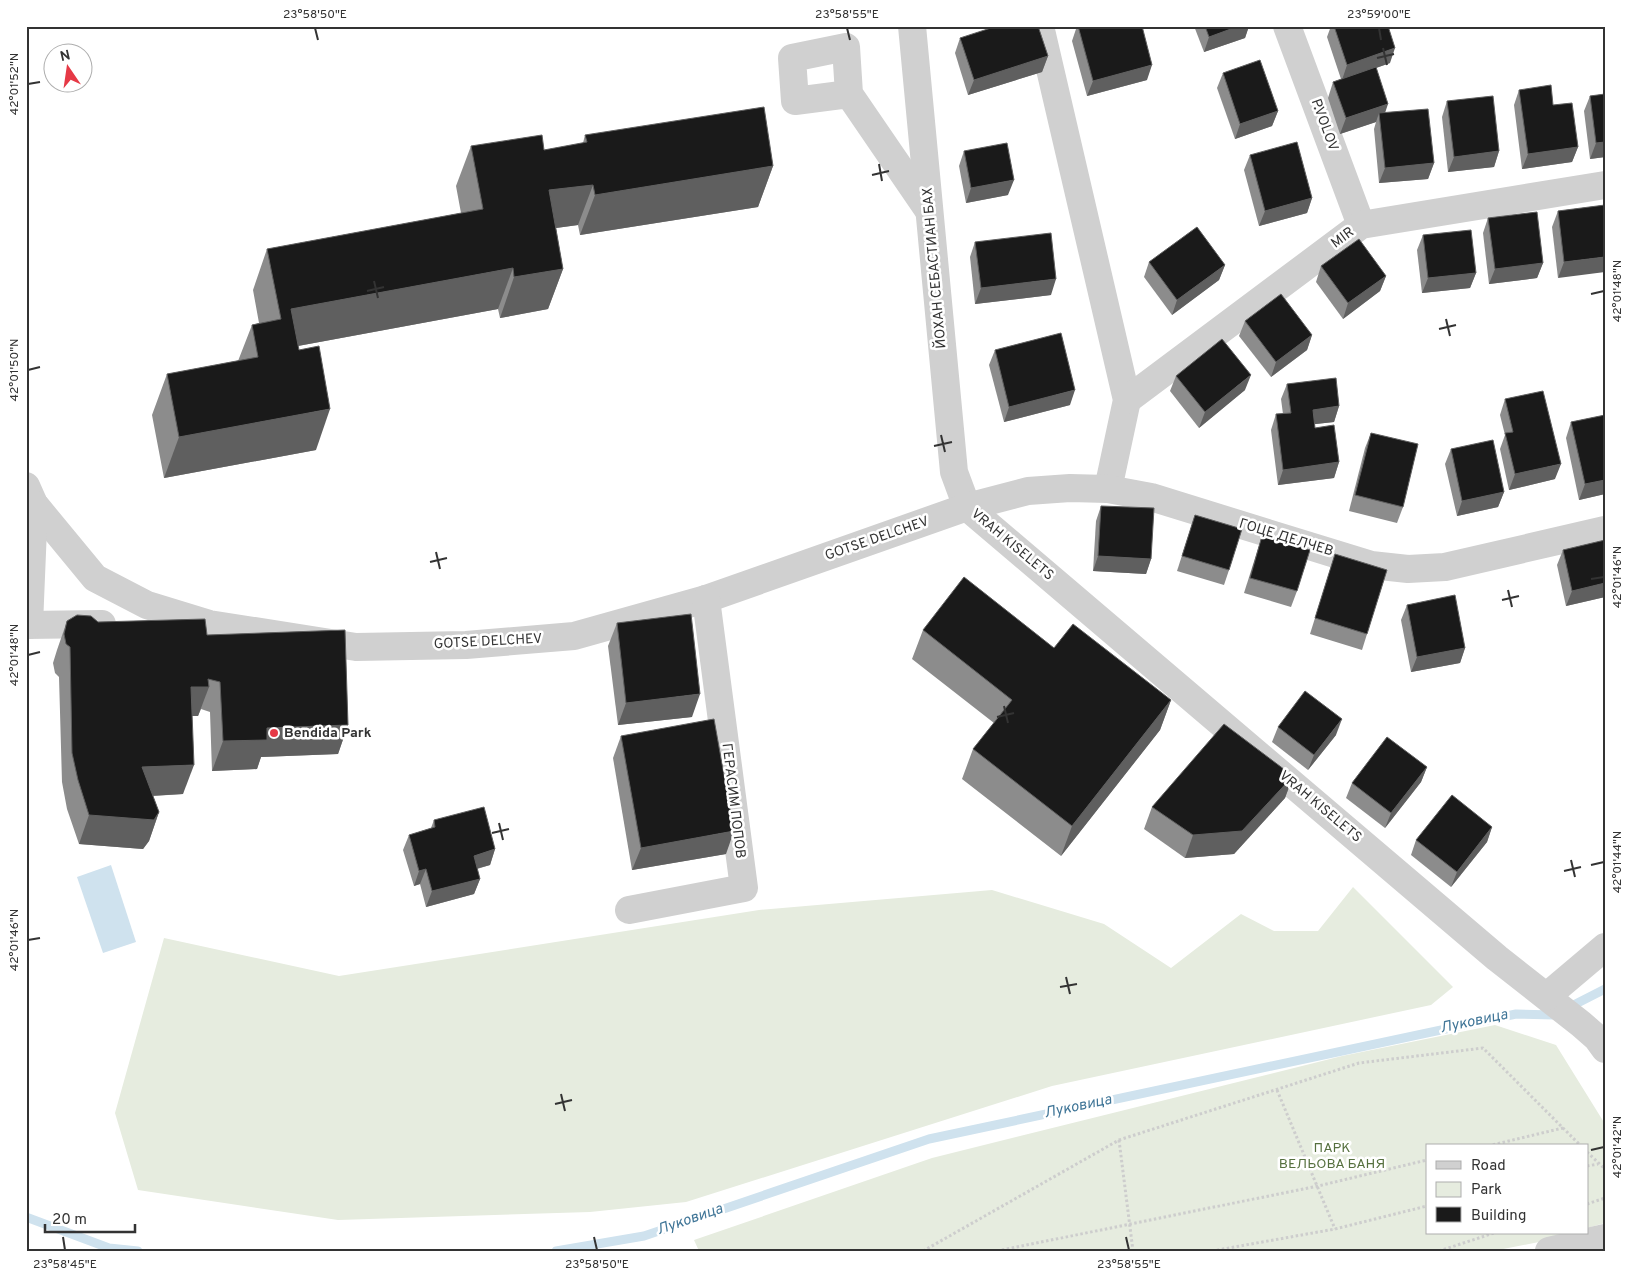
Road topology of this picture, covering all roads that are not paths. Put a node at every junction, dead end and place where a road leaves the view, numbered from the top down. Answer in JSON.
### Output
{"nodes":[{"id":1,"x":912,"y":26,"type":"edge"},
{"id":2,"x":1040,"y":26,"type":"edge"},
{"id":3,"x":1287,"y":26,"type":"edge"},
{"id":4,"x":849,"y":94,"type":"dead end"},
{"id":5,"x":1605,"y":185,"type":"edge"},
{"id":6,"x":929,"y":210,"type":"junction"},
{"id":7,"x":1361,"y":224,"type":"junction"},
{"id":8,"x":1127,"y":400,"type":"junction"},
{"id":9,"x":1108,"y":489,"type":"junction"},
{"id":10,"x":30,"y":495,"type":"edge"},
{"id":11,"x":967,"y":507,"type":"junction"},
{"id":12,"x":1605,"y":530,"type":"edge"},
{"id":13,"x":706,"y":598,"type":"junction"},
{"id":14,"x":209,"y":624,"type":"junction"},
{"id":15,"x":27,"y":625,"type":"edge"},
{"id":16,"x":629,"y":910,"type":"dead end"},
{"id":17,"x":1605,"y":947,"type":"edge"},
{"id":18,"x":1552,"y":1000,"type":"junction"},
{"id":19,"x":1597,"y":1036,"type":"edge"},
{"id":20,"x":1605,"y":1238,"type":"edge"},
{"id":21,"x":1549,"y":1251,"type":"edge"}],
"edges":[{"from":1,"to":6,"type":"street","name":"ЙОХАН СЕБАСТИАН БАХ"},
{"from":2,"to":8,"type":"street"},
{"from":3,"to":7,"type":"street","name":"P.VOLOV"},
{"from":4,"to":6,"type":"street"},
{"from":5,"to":7,"type":"street","name":"MIR"},
{"from":6,"to":11,"type":"street","name":"ЙОХАН СЕБАСТИАН БАХ"},
{"from":7,"to":8,"type":"street","name":"MIR"},
{"from":8,"to":9,"type":"street"},
{"from":9,"to":11,"type":"street","name":"ГОЦЕ ДЕЛЧЕВ"},
{"from":9,"to":12,"type":"street","name":"ГОЦЕ ДЕЛЧЕВ"},
{"from":10,"to":14,"type":"street","name":"GOTSE DELCHEV"},
{"from":10,"to":15,"type":"street"},
{"from":11,"to":13,"type":"street","name":"GOTSE DELCHEV"},
{"from":11,"to":18,"type":"street","name":"VRAH KISELETS"},
{"from":13,"to":14,"type":"street","name":"GOTSE DELCHEV"},
{"from":13,"to":16,"type":"street","name":"ГЕРАСИМ ПОПОВ"},
{"from":14,"to":15,"type":"street"},
{"from":17,"to":18,"type":"street"},
{"from":18,"to":19,"type":"street","name":"VRAH KISELETS"},
{"from":20,"to":21,"type":"street"}]}
